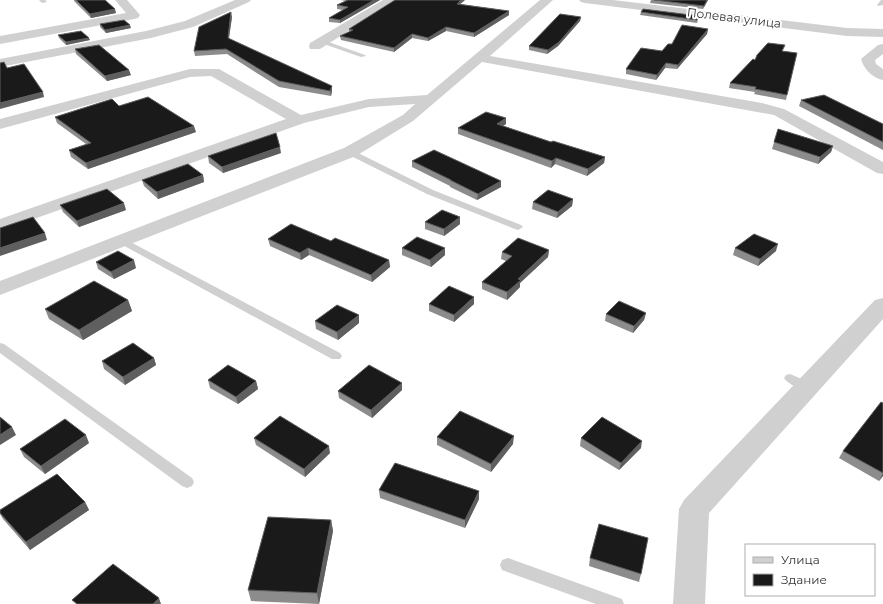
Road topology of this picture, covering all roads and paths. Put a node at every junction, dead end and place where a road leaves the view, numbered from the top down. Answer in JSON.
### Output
{"nodes":[{"id":1,"x":121,"y":0,"type":"edge"},
{"id":2,"x":245,"y":0,"type":"edge"},
{"id":3,"x":391,"y":0,"type":"edge"},
{"id":4,"x":547,"y":0,"type":"edge"},
{"id":5,"x":585,"y":0,"type":"edge"},
{"id":6,"x":883,"y":33,"type":"edge"},
{"id":7,"x":0,"y":40,"type":"edge"},
{"id":8,"x":319,"y":44,"type":"joint"},
{"id":9,"x":883,"y":48,"type":"edge"},
{"id":10,"x":363,"y":56,"type":"dead end"},
{"id":11,"x":481,"y":58,"type":"junction"},
{"id":12,"x":0,"y":64,"type":"edge"},
{"id":13,"x":883,"y":76,"type":"edge"},
{"id":14,"x":429,"y":99,"type":"junction"},
{"id":15,"x":299,"y":120,"type":"junction"},
{"id":16,"x":0,"y":124,"type":"edge"},
{"id":17,"x":350,"y":152,"type":"junction"},
{"id":18,"x":883,"y":169,"type":"edge"},
{"id":19,"x":0,"y":225,"type":"edge"},
{"id":20,"x":518,"y":227,"type":"dead end"},
{"id":21,"x":121,"y":240,"type":"junction"},
{"id":22,"x":0,"y":289,"type":"edge"},
{"id":23,"x":883,"y":305,"type":"edge"},
{"id":24,"x":0,"y":346,"type":"edge"},
{"id":25,"x":336,"y":356,"type":"dead end"},
{"id":26,"x":187,"y":482,"type":"dead end"},
{"id":27,"x":508,"y":565,"type":"dead end"},
{"id":28,"x":616,"y":604,"type":"edge"},
{"id":29,"x":689,"y":604,"type":"edge"}],
"edges":[{"from":1,"to":7,"type":"street"},
{"from":2,"to":12,"type":"street"},
{"from":3,"to":8,"type":"street"},
{"from":4,"to":11,"type":"street"},
{"from":5,"to":6,"type":"street","name":"Полевая улица"},
{"from":8,"to":10,"type":"lane"},
{"from":9,"to":13,"type":"street"},
{"from":11,"to":14,"type":"street"},
{"from":11,"to":18,"type":"street"},
{"from":14,"to":15,"type":"street"},
{"from":14,"to":17,"type":"street"},
{"from":15,"to":16,"type":"street"},
{"from":15,"to":19,"type":"street"},
{"from":17,"to":20,"type":"lane"},
{"from":17,"to":21,"type":"street"},
{"from":21,"to":22,"type":"street"},
{"from":21,"to":25,"type":"lane"},
{"from":23,"to":29,"type":"street"},
{"from":24,"to":26,"type":"lane"},
{"from":27,"to":28,"type":"lane"}]}
